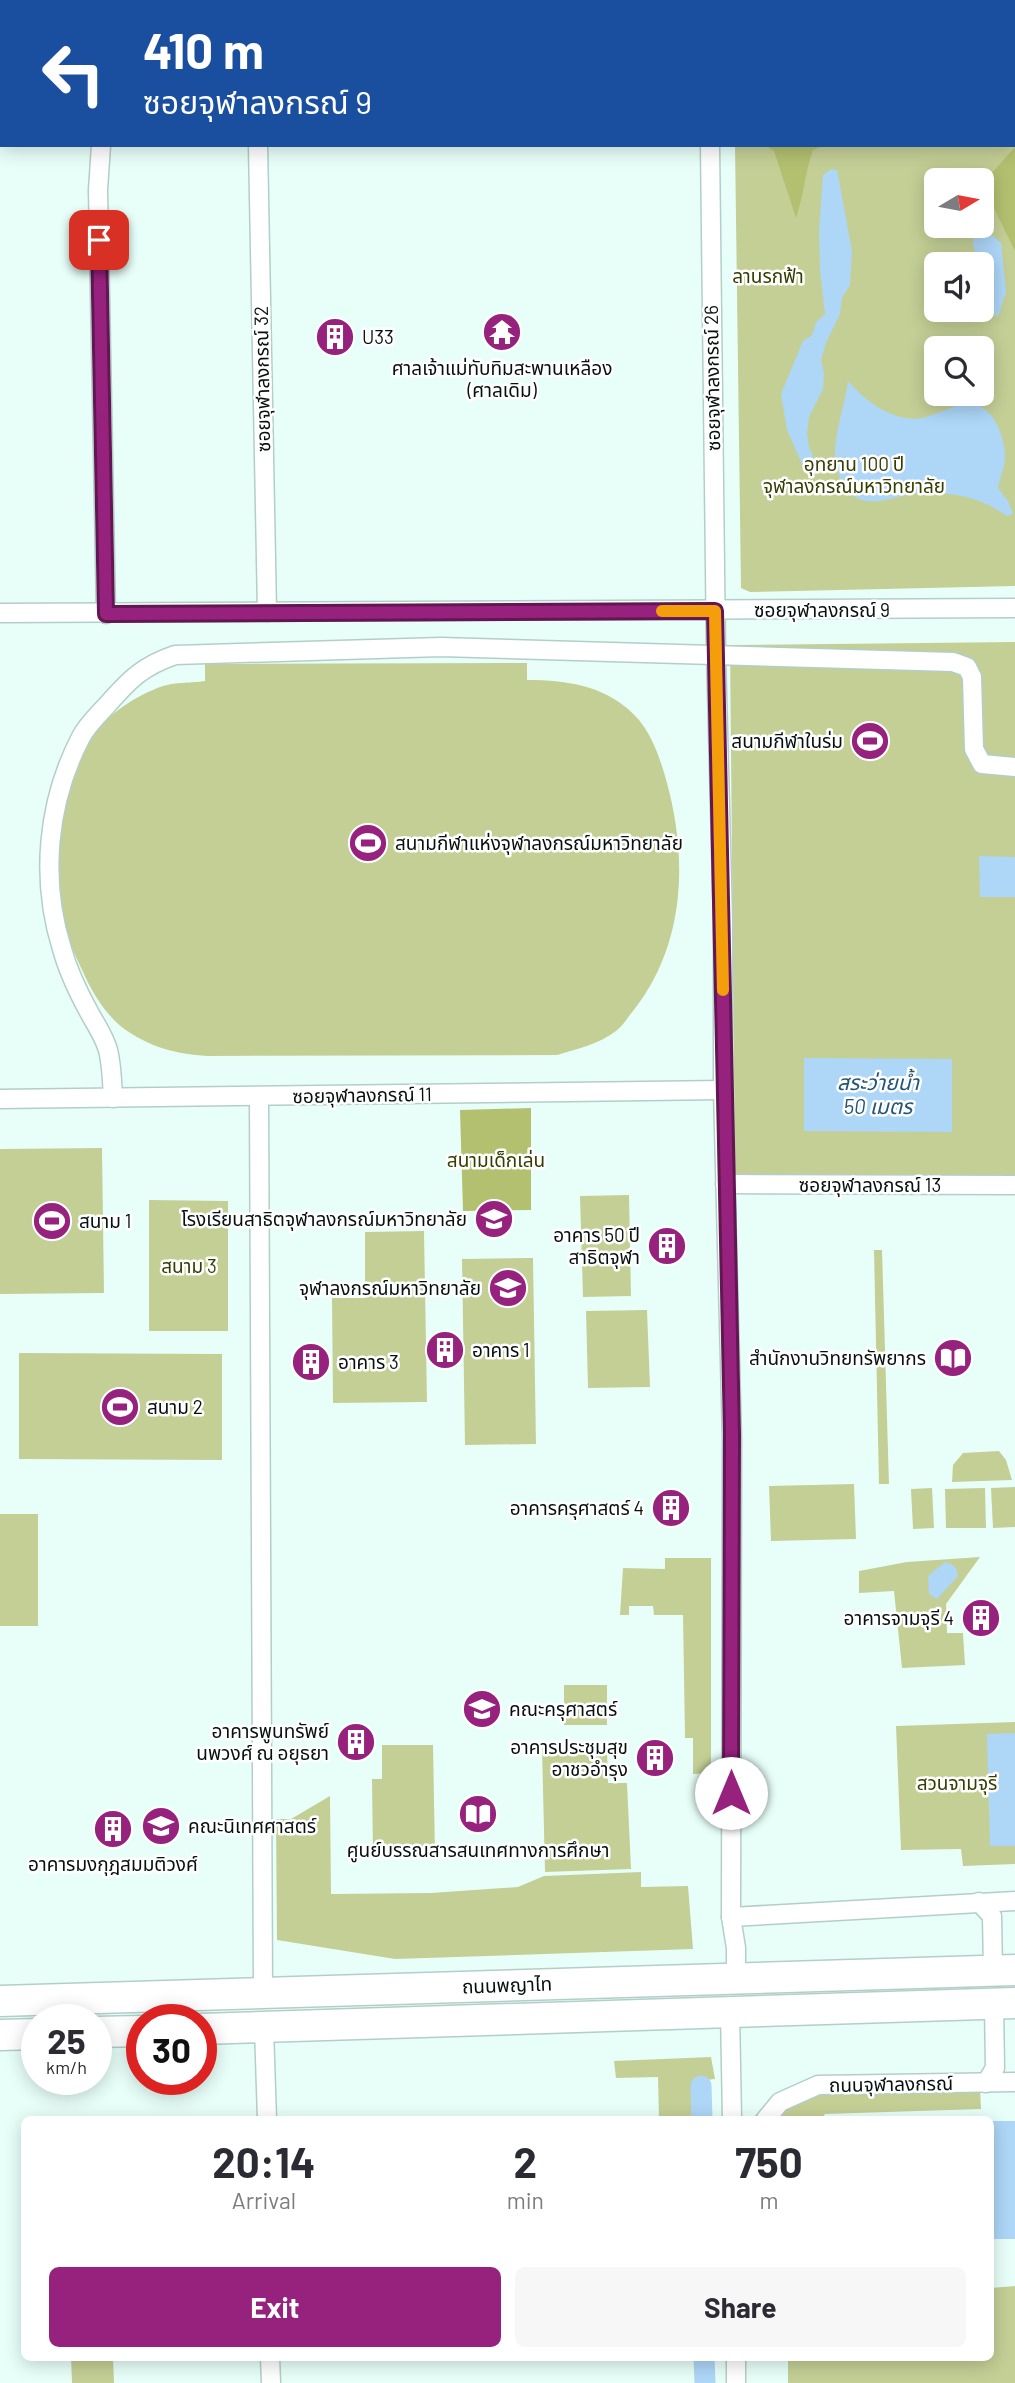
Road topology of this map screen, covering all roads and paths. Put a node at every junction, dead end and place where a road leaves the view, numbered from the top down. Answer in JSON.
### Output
{"nodes":[{"id":1,"x":101,"y":147,"type":"edge"},
{"id":2,"x":258,"y":147,"type":"edge"},
{"id":3,"x":710,"y":147,"type":"edge"},
{"id":4,"x":1015,"y":608,"type":"edge"},
{"id":5,"x":715,"y":611,"type":"junction"},
{"id":6,"x":267,"y":612,"type":"junction"},
{"id":7,"x":0,"y":613,"type":"edge"},
{"id":8,"x":106,"y":614,"type":"junction"},
{"id":9,"x":716,"y":654,"type":"junction"},
{"id":10,"x":1015,"y":767,"type":"edge"},
{"id":11,"x":723,"y":1090,"type":"junction"},
{"id":12,"x":259,"y":1097,"type":"junction"},
{"id":13,"x":113,"y":1098,"type":"junction"},
{"id":14,"x":0,"y":1099,"type":"edge"},
{"id":15,"x":725,"y":1184,"type":"junction"},
{"id":16,"x":1015,"y":1185,"type":"edge"},
{"id":17,"x":1015,"y":1901,"type":"edge"},
{"id":18,"x":979,"y":1902,"type":"junction"},
{"id":19,"x":731,"y":1917,"type":"junction"},
{"id":20,"x":1004,"y":1970,"type":"edge"},
{"id":21,"x":736,"y":1977,"type":"junction"},
{"id":22,"x":263,"y":1993,"type":"junction"},
{"id":23,"x":0,"y":2001,"type":"edge"},
{"id":24,"x":1004,"y":2003,"type":"edge"},
{"id":25,"x":730,"y":2011,"type":"junction"},
{"id":26,"x":264,"y":2028,"type":"junction"},
{"id":27,"x":217,"y":2029,"type":"edge"},
{"id":28,"x":21,"y":2034,"type":"edge"},
{"id":29,"x":0,"y":2035,"type":"edge"},
{"id":30,"x":1015,"y":2082,"type":"edge"},
{"id":31,"x":986,"y":2083,"type":"junction"},
{"id":32,"x":267,"y":2116,"type":"edge"},
{"id":33,"x":732,"y":2116,"type":"edge"},
{"id":34,"x":768,"y":2116,"type":"edge"},
{"id":35,"x":270,"y":2361,"type":"edge"},
{"id":36,"x":736,"y":2361,"type":"edge"},
{"id":37,"x":271,"y":2383,"type":"edge"},
{"id":38,"x":736,"y":2383,"type":"edge"}],
"edges":[{"from":1,"to":8,"type":"street"},
{"from":2,"to":6,"type":"street","name":"ซอยจุฬาลงกรณ์ 32"},
{"from":3,"to":5,"type":"street","name":"ซอยจุฬาลงกรณ์ 26"},
{"from":4,"to":5,"type":"street","name":"ซอยจุฬาลงกรณ์ 9"},
{"from":5,"to":6,"type":"street","name":"ซอยจุฬาลงกรณ์ 9"},
{"from":5,"to":9,"type":"street","name":"ซอยจุฬาลงกรณ์ 26"},
{"from":6,"to":8,"type":"street","name":"ซอยจุฬาลงกรณ์ 9"},
{"from":7,"to":8,"type":"street","name":"ซอยจุฬาลงกรณ์ 9"},
{"from":9,"to":10,"type":"street"},
{"from":9,"to":11,"type":"street","name":"ซอยจุฬาลงกรณ์ 26"},
{"from":9,"to":13,"type":"street"},
{"from":11,"to":12,"type":"street","name":"ซอยจุฬาลงกรณ์ 11"},
{"from":11,"to":15,"type":"street","name":"ซอยจุฬาลงกรณ์ 26"},
{"from":12,"to":13,"type":"street","name":"ซอยจุฬาลงกรณ์ 11"},
{"from":12,"to":22,"type":"street"},
{"from":13,"to":14,"type":"street","name":"ซอยจุฬาลงกรณ์ 11"},
{"from":15,"to":16,"type":"street","name":"ซอยจุฬาลงกรณ์ 13"},
{"from":15,"to":19,"type":"street","name":"ซอยจุฬาลงกรณ์ 26"},
{"from":17,"to":18,"type":"street"},
{"from":18,"to":19,"type":"street"},
{"from":18,"to":20,"type":"street"},
{"from":19,"to":21,"type":"street","name":"ซอยจุฬาลงกรณ์ 26"},
{"from":20,"to":21,"type":"main road","name":"ถนนพญาไท"},
{"from":20,"to":24,"type":"main road"},
{"from":21,"to":22,"type":"main road","name":"ถนนพญาไท"},
{"from":22,"to":23,"type":"main road","name":"ถนนพญาไท"},
{"from":22,"to":26,"type":"main road"},
{"from":24,"to":25,"type":"main road","name":"ถนนพญาไท"},
{"from":24,"to":31,"type":"street"},
{"from":25,"to":26,"type":"main road","name":"ถนนพญาไท"},
{"from":25,"to":33,"type":"street"},
{"from":26,"to":27,"type":"main road","name":"ถนนพญาไท"},
{"from":26,"to":32,"type":"street"},
{"from":28,"to":29,"type":"main road"},
{"from":30,"to":31,"type":"street","name":"ถนนจุฬาลงกรณ์"},
{"from":31,"to":34,"type":"street","name":"ถนนจุฬาลงกรณ์"},
{"from":35,"to":37,"type":"street"},
{"from":36,"to":38,"type":"street"}]}
